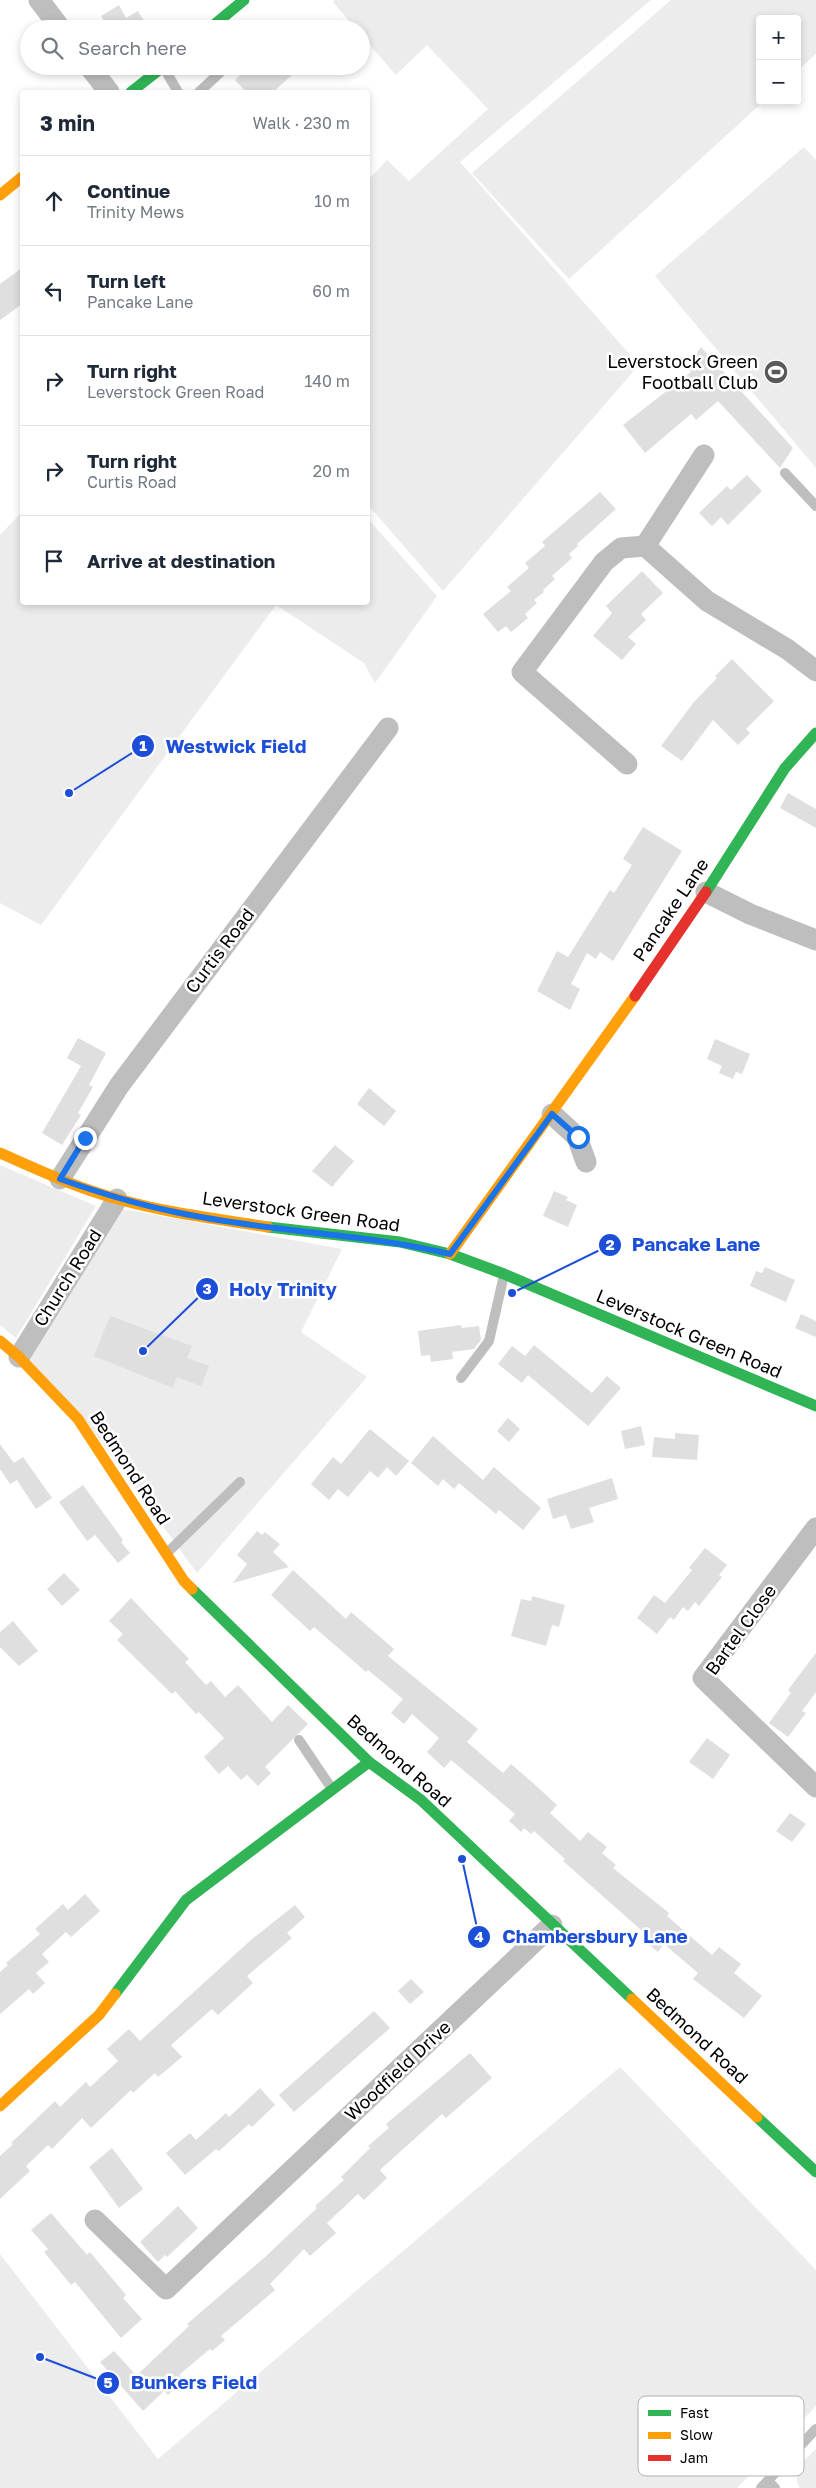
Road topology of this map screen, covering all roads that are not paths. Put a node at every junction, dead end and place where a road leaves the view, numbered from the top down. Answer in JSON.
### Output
{"nodes":[{"id":1,"x":40,"y":0,"type":"edge"},
{"id":2,"x":244,"y":0,"type":"edge"},
{"id":3,"x":54,"y":20,"type":"edge"},
{"id":4,"x":220,"y":20,"type":"edge"},
{"id":5,"x":96,"y":75,"type":"edge"},
{"id":6,"x":153,"y":75,"type":"edge"},
{"id":7,"x":168,"y":75,"type":"edge"},
{"id":8,"x":217,"y":75,"type":"edge"},
{"id":9,"x":107,"y":90,"type":"edge"},
{"id":10,"x":134,"y":90,"type":"edge"},
{"id":11,"x":177,"y":90,"type":"edge"},
{"id":12,"x":201,"y":90,"type":"edge"},
{"id":13,"x":20,"y":179,"type":"edge"},
{"id":14,"x":0,"y":195,"type":"edge"},
{"id":15,"x":704,"y":455,"type":"dead end"},
{"id":16,"x":785,"y":473,"type":"dead end"},
{"id":17,"x":816,"y":506,"type":"edge"},
{"id":18,"x":644,"y":546,"type":"junction"},
{"id":19,"x":816,"y":671,"type":"edge"},
{"id":20,"x":388,"y":728,"type":"dead end"},
{"id":21,"x":816,"y":733,"type":"edge"},
{"id":22,"x":627,"y":764,"type":"dead end"},
{"id":23,"x":706,"y":892,"type":"junction"},
{"id":24,"x":816,"y":940,"type":"edge"},
{"id":25,"x":552,"y":1114,"type":"junction"},
{"id":26,"x":0,"y":1153,"type":"edge"},
{"id":27,"x":586,"y":1162,"type":"dead end"},
{"id":28,"x":60,"y":1179,"type":"junction"},
{"id":29,"x":117,"y":1199,"type":"junction"},
{"id":30,"x":450,"y":1254,"type":"junction"},
{"id":31,"x":504,"y":1274,"type":"junction"},
{"id":32,"x":0,"y":1341,"type":"edge"},
{"id":33,"x":19,"y":1357,"type":"junction"},
{"id":34,"x":461,"y":1378,"type":"dead end"},
{"id":35,"x":816,"y":1406,"type":"edge"},
{"id":36,"x":240,"y":1482,"type":"dead end"},
{"id":37,"x":816,"y":1528,"type":"edge"},
{"id":38,"x":166,"y":1554,"type":"junction"},
{"id":39,"x":298,"y":1740,"type":"dead end"},
{"id":40,"x":370,"y":1762,"type":"junction"},
{"id":41,"x":816,"y":1787,"type":"edge"},
{"id":42,"x":332,"y":1790,"type":"junction"},
{"id":43,"x":552,"y":1925,"type":"junction"},
{"id":44,"x":0,"y":2106,"type":"edge"},
{"id":45,"x":816,"y":2172,"type":"edge"},
{"id":46,"x":95,"y":2220,"type":"dead end"},
{"id":47,"x":816,"y":2429,"type":"edge"},
{"id":48,"x":804,"y":2443,"type":"edge"},
{"id":49,"x":776,"y":2476,"type":"edge"},
{"id":50,"x":768,"y":2486,"type":"edge"}],
"edges":[{"from":1,"to":3,"type":"street"},
{"from":2,"to":4,"type":"street"},
{"from":5,"to":9,"type":"street"},
{"from":6,"to":10,"type":"street"},
{"from":7,"to":11,"type":"lane"},
{"from":8,"to":12,"type":"lane"},
{"from":13,"to":14,"type":"street"},
{"from":15,"to":18,"type":"street"},
{"from":16,"to":17,"type":"lane"},
{"from":18,"to":19,"type":"street"},
{"from":18,"to":22,"type":"street"},
{"from":20,"to":28,"type":"street","name":"Curtis Road"},
{"from":21,"to":23,"type":"street","name":"Pancake Lane"},
{"from":23,"to":24,"type":"street"},
{"from":23,"to":25,"type":"street","name":"Pancake Lane"},
{"from":25,"to":27,"type":"street"},
{"from":25,"to":30,"type":"street","name":"Pancake Lane"},
{"from":26,"to":28,"type":"street","name":"Leverstock Green Road"},
{"from":28,"to":29,"type":"street","name":"Leverstock Green Road"},
{"from":29,"to":30,"type":"street","name":"Leverstock Green Road"},
{"from":29,"to":33,"type":"street","name":"Church Road"},
{"from":30,"to":31,"type":"street","name":"Leverstock Green Road"},
{"from":31,"to":34,"type":"lane"},
{"from":31,"to":35,"type":"street","name":"Leverstock Green Road"},
{"from":32,"to":33,"type":"street","name":"Bedmond Road"},
{"from":33,"to":38,"type":"street","name":"Bedmond Road"},
{"from":36,"to":38,"type":"lane"},
{"from":37,"to":41,"type":"street","name":"Bartel Close"},
{"from":38,"to":40,"type":"street","name":"Bedmond Road"},
{"from":39,"to":42,"type":"lane"},
{"from":40,"to":42,"type":"street"},
{"from":40,"to":43,"type":"street","name":"Bedmond Road"},
{"from":42,"to":44,"type":"street"},
{"from":43,"to":45,"type":"street","name":"Bedmond Road"},
{"from":43,"to":46,"type":"street","name":"Woodfield Drive"},
{"from":47,"to":48,"type":"lane"},
{"from":49,"to":50,"type":"lane"}]}
